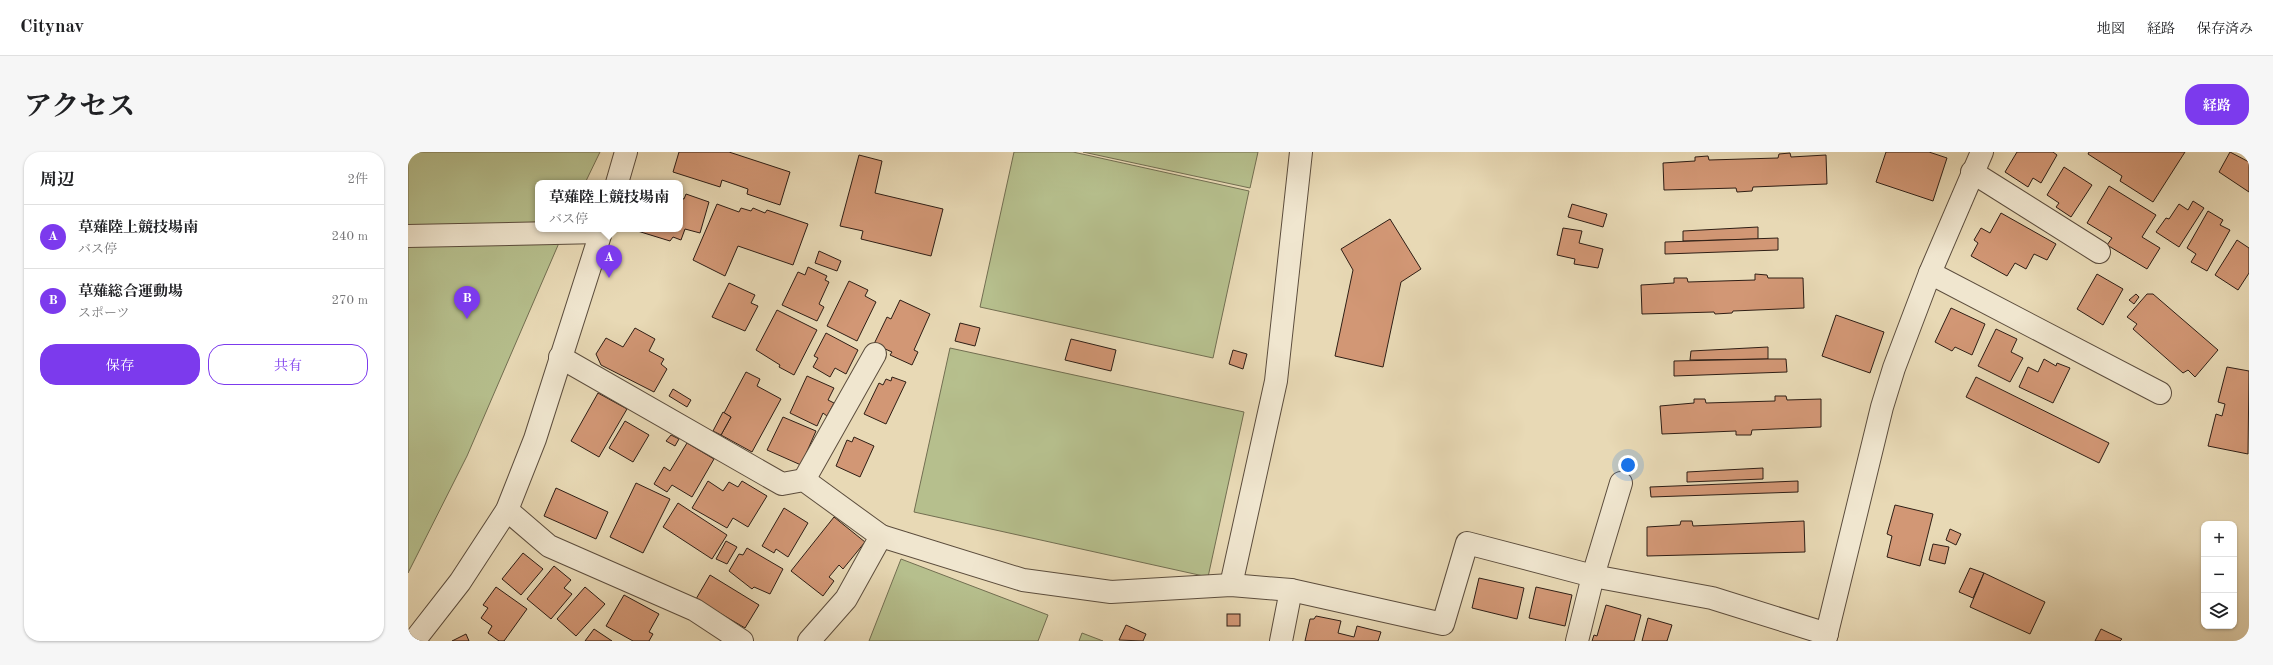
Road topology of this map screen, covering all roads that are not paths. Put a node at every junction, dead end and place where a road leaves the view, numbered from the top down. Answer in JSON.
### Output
{"nodes":[{"id":1,"x":626,"y":152,"type":"edge"},
{"id":2,"x":1301,"y":152,"type":"edge"},
{"id":3,"x":1982,"y":152,"type":"edge"},
{"id":4,"x":1972,"y":172,"type":"junction"},
{"id":5,"x":618,"y":180,"type":"edge"},
{"id":6,"x":537,"y":232,"type":"edge"},
{"id":7,"x":601,"y":232,"type":"edge"},
{"id":8,"x":408,"y":236,"type":"edge"},
{"id":9,"x":2099,"y":252,"type":"dead end"},
{"id":10,"x":1930,"y":273,"type":"junction"},
{"id":11,"x":875,"y":354,"type":"dead end"},
{"id":12,"x":560,"y":357,"type":"junction"},
{"id":13,"x":2160,"y":393,"type":"dead end"},
{"id":14,"x":804,"y":480,"type":"junction"},
{"id":15,"x":1621,"y":483,"type":"dead end"},
{"id":16,"x":507,"y":510,"type":"junction"},
{"id":17,"x":881,"y":536,"type":"junction"},
{"id":18,"x":1593,"y":576,"type":"junction"},
{"id":19,"x":1231,"y":585,"type":"junction"},
{"id":20,"x":1291,"y":590,"type":"junction"},
{"id":21,"x":1826,"y":638,"type":"edge"},
{"id":22,"x":414,"y":641,"type":"edge"},
{"id":23,"x":742,"y":641,"type":"edge"},
{"id":24,"x":809,"y":641,"type":"edge"},
{"id":25,"x":1281,"y":641,"type":"edge"},
{"id":26,"x":1577,"y":641,"type":"edge"}],
"edges":[{"from":1,"to":5,"type":"street"},
{"from":2,"to":19,"type":"street"},
{"from":3,"to":4,"type":"street"},
{"from":4,"to":9,"type":"street"},
{"from":4,"to":10,"type":"street"},
{"from":6,"to":8,"type":"street"},
{"from":7,"to":12,"type":"street"},
{"from":10,"to":13,"type":"street"},
{"from":10,"to":21,"type":"street"},
{"from":11,"to":14,"type":"street"},
{"from":12,"to":14,"type":"street"},
{"from":12,"to":16,"type":"street"},
{"from":14,"to":17,"type":"street"},
{"from":15,"to":18,"type":"street"},
{"from":16,"to":22,"type":"street"},
{"from":16,"to":23,"type":"street"},
{"from":17,"to":19,"type":"street"},
{"from":17,"to":24,"type":"street"},
{"from":18,"to":20,"type":"street"},
{"from":18,"to":21,"type":"street"},
{"from":18,"to":26,"type":"street"},
{"from":19,"to":20,"type":"street"},
{"from":20,"to":25,"type":"street"}]}
